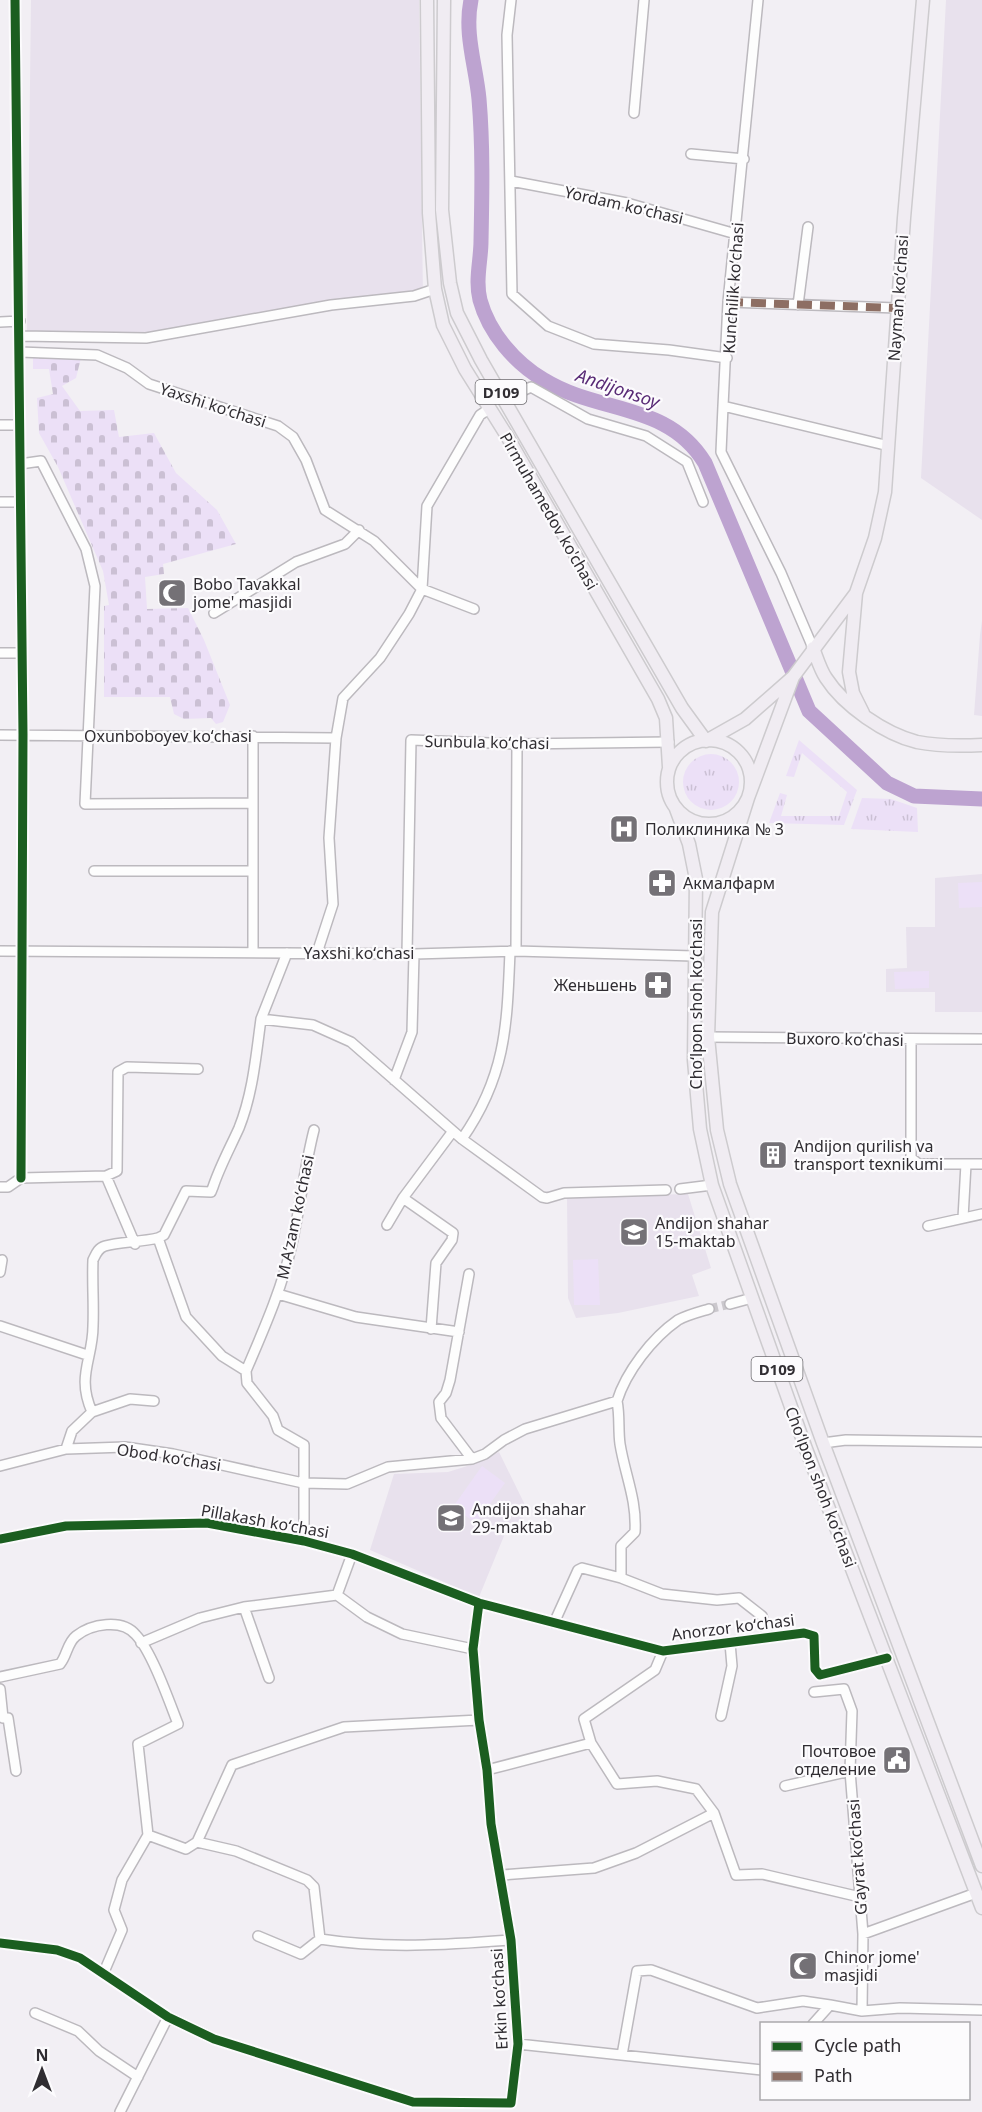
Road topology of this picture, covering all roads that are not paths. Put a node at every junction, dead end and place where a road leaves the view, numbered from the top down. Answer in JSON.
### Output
{"nodes":[{"id":1,"x":15,"y":0,"type":"edge"},
{"id":2,"x":427,"y":0,"type":"edge"},
{"id":3,"x":444,"y":0,"type":"edge"},
{"id":4,"x":510,"y":0,"type":"edge"},
{"id":5,"x":644,"y":0,"type":"edge"},
{"id":6,"x":758,"y":0,"type":"edge"},
{"id":7,"x":923,"y":0,"type":"edge"},
{"id":8,"x":634,"y":112,"type":"dead end"},
{"id":9,"x":692,"y":154,"type":"dead end"},
{"id":10,"x":744,"y":159,"type":"junction"},
{"id":11,"x":511,"y":181,"type":"junction"},
{"id":12,"x":808,"y":227,"type":"dead end"},
{"id":13,"x":736,"y":234,"type":"junction"},
{"id":14,"x":435,"y":288,"type":"junction"},
{"id":15,"x":728,"y":302,"type":"junction"},
{"id":16,"x":798,"y":305,"type":"junction"},
{"id":17,"x":897,"y":308,"type":"junction"},
{"id":18,"x":20,"y":321,"type":"junction"},
{"id":19,"x":0,"y":322,"type":"edge"},
{"id":20,"x":20,"y":336,"type":"junction"},
{"id":21,"x":20,"y":352,"type":"junction"},
{"id":22,"x":727,"y":358,"type":"junction"},
{"id":23,"x":505,"y":399,"type":"junction"},
{"id":24,"x":723,"y":406,"type":"junction"},
{"id":25,"x":489,"y":409,"type":"junction"},
{"id":26,"x":0,"y":424,"type":"edge"},
{"id":27,"x":20,"y":425,"type":"junction"},
{"id":28,"x":889,"y":446,"type":"junction"},
{"id":29,"x":20,"y":464,"type":"junction"},
{"id":30,"x":0,"y":502,"type":"edge"},
{"id":31,"x":21,"y":502,"type":"junction"},
{"id":32,"x":703,"y":502,"type":"dead end"},
{"id":33,"x":358,"y":530,"type":"junction"},
{"id":34,"x":422,"y":589,"type":"junction"},
{"id":35,"x":856,"y":593,"type":"junction"},
{"id":36,"x":474,"y":609,"type":"dead end"},
{"id":37,"x":214,"y":613,"type":"dead end"},
{"id":38,"x":813,"y":648,"type":"junction"},
{"id":39,"x":0,"y":653,"type":"edge"},
{"id":40,"x":22,"y":653,"type":"junction"},
{"id":41,"x":793,"y":677,"type":"junction"},
{"id":42,"x":863,"y":713,"type":"junction"},
{"id":43,"x":23,"y":734,"type":"junction"},
{"id":44,"x":0,"y":735,"type":"edge"},
{"id":45,"x":90,"y":736,"type":"junction"},
{"id":46,"x":253,"y":736,"type":"junction"},
{"id":47,"x":336,"y":738,"type":"junction"},
{"id":48,"x":705,"y":741,"type":"junction"},
{"id":49,"x":669,"y":742,"type":"junction"},
{"id":50,"x":517,"y":744,"type":"junction"},
{"id":51,"x":982,"y":745,"type":"edge"},
{"id":52,"x":669,"y":767,"type":"junction"},
{"id":53,"x":748,"y":798,"type":"junction"},
{"id":54,"x":251,"y":802,"type":"junction"},
{"id":55,"x":676,"y":809,"type":"junction"},
{"id":56,"x":94,"y":871,"type":"dead end"},
{"id":57,"x":251,"y":871,"type":"junction"},
{"id":58,"x":0,"y":951,"type":"edge"},
{"id":59,"x":24,"y":951,"type":"junction"},
{"id":60,"x":513,"y":951,"type":"junction"},
{"id":61,"x":253,"y":952,"type":"junction"},
{"id":62,"x":287,"y":953,"type":"junction"},
{"id":63,"x":317,"y":953,"type":"junction"},
{"id":64,"x":411,"y":954,"type":"junction"},
{"id":65,"x":694,"y":956,"type":"junction"},
{"id":66,"x":261,"y":1019,"type":"junction"},
{"id":67,"x":708,"y":1037,"type":"junction"},
{"id":68,"x":982,"y":1039,"type":"edge"},
{"id":69,"x":911,"y":1040,"type":"junction"},
{"id":70,"x":198,"y":1069,"type":"dead end"},
{"id":71,"x":394,"y":1080,"type":"junction"},
{"id":72,"x":314,"y":1130,"type":"dead end"},
{"id":73,"x":453,"y":1131,"type":"junction"},
{"id":74,"x":462,"y":1139,"type":"junction"},
{"id":75,"x":966,"y":1164,"type":"junction"},
{"id":76,"x":982,"y":1164,"type":"edge"},
{"id":77,"x":106,"y":1176,"type":"junction"},
{"id":78,"x":21,"y":1178,"type":"junction"},
{"id":79,"x":712,"y":1185,"type":"junction"},
{"id":80,"x":0,"y":1187,"type":"edge"},
{"id":81,"x":680,"y":1189,"type":"dead end"},
{"id":82,"x":666,"y":1190,"type":"dead end"},
{"id":83,"x":403,"y":1198,"type":"junction"},
{"id":84,"x":982,"y":1214,"type":"edge"},
{"id":85,"x":963,"y":1218,"type":"junction"},
{"id":86,"x":387,"y":1225,"type":"dead end"},
{"id":87,"x":928,"y":1226,"type":"dead end"},
{"id":88,"x":158,"y":1238,"type":"junction"},
{"id":89,"x":135,"y":1244,"type":"junction"},
{"id":90,"x":2,"y":1260,"type":"dead end"},
{"id":91,"x":0,"y":1272,"type":"edge"},
{"id":92,"x":469,"y":1274,"type":"dead end"},
{"id":93,"x":278,"y":1294,"type":"junction"},
{"id":94,"x":752,"y":1298,"type":"junction"},
{"id":95,"x":730,"y":1305,"type":"tunnel mouth"},
{"id":96,"x":709,"y":1309,"type":"tunnel mouth"},
{"id":97,"x":0,"y":1326,"type":"edge"},
{"id":98,"x":430,"y":1329,"type":"junction"},
{"id":99,"x":459,"y":1332,"type":"junction"},
{"id":100,"x":87,"y":1355,"type":"junction"},
{"id":101,"x":246,"y":1371,"type":"junction"},
{"id":102,"x":154,"y":1401,"type":"dead end"},
{"id":103,"x":617,"y":1401,"type":"junction"},
{"id":104,"x":92,"y":1412,"type":"junction"},
{"id":105,"x":982,"y":1442,"type":"edge"},
{"id":106,"x":823,"y":1443,"type":"junction"},
{"id":107,"x":66,"y":1449,"type":"junction"},
{"id":108,"x":806,"y":1449,"type":"junction"},
{"id":109,"x":471,"y":1459,"type":"junction"},
{"id":110,"x":0,"y":1466,"type":"edge"},
{"id":111,"x":303,"y":1483,"type":"junction"},
{"id":112,"x":0,"y":1539,"type":"edge"},
{"id":113,"x":304,"y":1541,"type":"junction"},
{"id":114,"x":352,"y":1554,"type":"junction"},
{"id":115,"x":621,"y":1578,"type":"junction"},
{"id":116,"x":337,"y":1595,"type":"junction"},
{"id":117,"x":479,"y":1603,"type":"junction"},
{"id":118,"x":244,"y":1607,"type":"junction"},
{"id":119,"x":554,"y":1623,"type":"junction"},
{"id":120,"x":768,"y":1637,"type":"junction"},
{"id":121,"x":141,"y":1643,"type":"junction"},
{"id":122,"x":730,"y":1643,"type":"junction"},
{"id":123,"x":473,"y":1649,"type":"junction"},
{"id":124,"x":663,"y":1651,"type":"junction"},
{"id":125,"x":887,"y":1658,"type":"junction"},
{"id":126,"x":0,"y":1677,"type":"edge"},
{"id":127,"x":269,"y":1678,"type":"dead end"},
{"id":128,"x":0,"y":1689,"type":"edge"},
{"id":129,"x":814,"y":1692,"type":"dead end"},
{"id":130,"x":721,"y":1716,"type":"dead end"},
{"id":131,"x":479,"y":1720,"type":"junction"},
{"id":132,"x":591,"y":1743,"type":"junction"},
{"id":133,"x":16,"y":1770,"type":"dead end"},
{"id":134,"x":487,"y":1770,"type":"junction"},
{"id":135,"x":850,"y":1771,"type":"junction"},
{"id":136,"x":785,"y":1786,"type":"dead end"},
{"id":137,"x":714,"y":1813,"type":"junction"},
{"id":138,"x":148,"y":1835,"type":"junction"},
{"id":139,"x":198,"y":1842,"type":"junction"},
{"id":140,"x":982,"y":1866,"type":"edge"},
{"id":141,"x":502,"y":1875,"type":"junction"},
{"id":142,"x":976,"y":1893,"type":"junction"},
{"id":143,"x":860,"y":1897,"type":"junction"},
{"id":144,"x":982,"y":1908,"type":"edge"},
{"id":145,"x":863,"y":1934,"type":"junction"},
{"id":146,"x":258,"y":1936,"type":"dead end"},
{"id":147,"x":320,"y":1939,"type":"junction"},
{"id":148,"x":511,"y":1940,"type":"junction"},
{"id":149,"x":0,"y":1943,"type":"edge"},
{"id":150,"x":104,"y":1972,"type":"junction"},
{"id":151,"x":830,"y":2005,"type":"junction"},
{"id":152,"x":982,"y":2010,"type":"edge"},
{"id":153,"x":862,"y":2011,"type":"junction"},
{"id":154,"x":35,"y":2013,"type":"dead end"},
{"id":155,"x":168,"y":2017,"type":"junction"},
{"id":156,"x":815,"y":2022,"type":"edge"},
{"id":157,"x":518,"y":2044,"type":"junction"},
{"id":158,"x":622,"y":2055,"type":"junction"},
{"id":159,"x":760,"y":2070,"type":"edge"},
{"id":160,"x":138,"y":2078,"type":"junction"},
{"id":161,"x":413,"y":2107,"type":"edge"},
{"id":162,"x":120,"y":2112,"type":"edge"}],
"edges":[{"from":1,"to":18,"type":"street"},
{"from":2,"to":14,"type":"main road","name":"Pirmuhamedov ko'chasi","number":"D109"},
{"from":3,"to":23,"type":"main road","name":"Pirmuhamedov ko'chasi","number":"D109"},
{"from":4,"to":11,"type":"street"},
{"from":5,"to":8,"type":"street"},
{"from":6,"to":10,"type":"street","name":"Kunchilik koʻchasi"},
{"from":7,"to":17,"type":"main road","name":"Nayman koʻchasi"},
{"from":9,"to":10,"type":"street"},
{"from":10,"to":13,"type":"street","name":"Kunchilik koʻchasi"},
{"from":11,"to":13,"type":"street","name":"Yordam koʻchasi"},
{"from":11,"to":22,"type":"street"},
{"from":12,"to":16,"type":"street"},
{"from":13,"to":15,"type":"street","name":"Kunchilik koʻchasi"},
{"from":14,"to":20,"type":"street"},
{"from":14,"to":25,"type":"main road","name":"Pirmuhamedov ko'chasi","number":"D109"},
{"from":15,"to":16,"type":"street"},
{"from":15,"to":22,"type":"street","name":"Kunchilik koʻchasi"},
{"from":16,"to":17,"type":"street"},
{"from":17,"to":28,"type":"main road","name":"Nayman koʻchasi"},
{"from":18,"to":19,"type":"street"},
{"from":18,"to":20,"type":"street"},
{"from":20,"to":21,"type":"street"},
{"from":21,"to":27,"type":"street"},
{"from":21,"to":33,"type":"street","name":"Yaxshi koʻchasi"},
{"from":22,"to":24,"type":"street","name":"Kunchilik koʻchasi"},
{"from":23,"to":32,"type":"street"},
{"from":23,"to":48,"type":"main road","name":"Pirmuhamedov ko'chasi","number":"D109"},
{"from":24,"to":28,"type":"street"},
{"from":24,"to":38,"type":"street","name":"Kunchilik koʻchasi"},
{"from":25,"to":34,"type":"street"},
{"from":25,"to":49,"type":"main road","name":"Pirmuhamedov ko'chasi","number":"D109"},
{"from":26,"to":27,"type":"street"},
{"from":27,"to":29,"type":"street"},
{"from":28,"to":35,"type":"main road","name":"Nayman koʻchasi"},
{"from":29,"to":31,"type":"street"},
{"from":29,"to":45,"type":"street"},
{"from":30,"to":31,"type":"street"},
{"from":31,"to":40,"type":"street"},
{"from":33,"to":34,"type":"street","name":"Yaxshi koʻchasi"},
{"from":33,"to":37,"type":"street"},
{"from":34,"to":36,"type":"street","name":"Yaxshi koʻchasi"},
{"from":34,"to":47,"type":"street"},
{"from":35,"to":38,"type":"main road"},
{"from":35,"to":42,"type":"main road"},
{"from":38,"to":41,"type":"main road"},
{"from":38,"to":42,"type":"main road"},
{"from":39,"to":40,"type":"street"},
{"from":40,"to":43,"type":"street"},
{"from":41,"to":48,"type":"main road"},
{"from":41,"to":53,"type":"main road"},
{"from":42,"to":51,"type":"main road"},
{"from":43,"to":44,"type":"street","name":"Oxunboboyev koʻchasi"},
{"from":43,"to":45,"type":"street","name":"Oxunboboyev koʻchasi"},
{"from":43,"to":59,"type":"street"},
{"from":45,"to":46,"type":"street","name":"Oxunboboyev koʻchasi"},
{"from":45,"to":54,"type":"street"},
{"from":46,"to":47,"type":"street","name":"Oxunboboyev koʻchasi"},
{"from":46,"to":54,"type":"street"},
{"from":47,"to":63,"type":"street"},
{"from":48,"to":52,"type":"main road"},
{"from":48,"to":53,"type":"main road","number":"D109"},
{"from":49,"to":50,"type":"street","name":"Sunbula koʻchasi"},
{"from":49,"to":52,"type":"main road","name":"Pirmuhamedov ko'chasi","number":"D109"},
{"from":50,"to":60,"type":"street"},
{"from":50,"to":64,"type":"street","name":"Sunbula koʻchasi"},
{"from":52,"to":55,"type":"main road","number":"D109"},
{"from":53,"to":55,"type":"main road"},
{"from":53,"to":67,"type":"main road","name":"Choʻlpon shoh koʻchasi","number":"D109"},
{"from":54,"to":57,"type":"street"},
{"from":55,"to":65,"type":"main road","name":"Choʻlpon shoh koʻchasi","number":"D109"},
{"from":56,"to":57,"type":"street"},
{"from":57,"to":61,"type":"street"},
{"from":58,"to":59,"type":"street","name":"Yaxshi koʻchasi"},
{"from":59,"to":61,"type":"street","name":"Yaxshi koʻchasi"},
{"from":59,"to":78,"type":"street"},
{"from":60,"to":64,"type":"street","name":"Yaxshi koʻchasi"},
{"from":60,"to":65,"type":"street","name":"Yaxshi koʻchasi"},
{"from":60,"to":74,"type":"street"},
{"from":61,"to":62,"type":"street","name":"Yaxshi koʻchasi"},
{"from":62,"to":63,"type":"street","name":"Yaxshi koʻchasi"},
{"from":62,"to":66,"type":"street"},
{"from":63,"to":64,"type":"street","name":"Yaxshi koʻchasi"},
{"from":64,"to":71,"type":"street"},
{"from":65,"to":79,"type":"main road","name":"Choʻlpon shoh koʻchasi","number":"D109"},
{"from":66,"to":71,"type":"street"},
{"from":66,"to":88,"type":"street"},
{"from":67,"to":69,"type":"street","name":"Buxoro koʻchasi"},
{"from":67,"to":106,"type":"main road","name":"Choʻlpon shoh koʻchasi","number":"D109"},
{"from":68,"to":69,"type":"street","name":"Buxoro koʻchasi"},
{"from":69,"to":75,"type":"street"},
{"from":70,"to":77,"type":"street"},
{"from":71,"to":73,"type":"street"},
{"from":72,"to":93,"type":"street","name":"M.Aʻzam koʻchasi"},
{"from":73,"to":74,"type":"street"},
{"from":73,"to":83,"type":"street"},
{"from":74,"to":82,"type":"street"},
{"from":75,"to":76,"type":"street"},
{"from":75,"to":85,"type":"street"},
{"from":77,"to":78,"type":"street"},
{"from":77,"to":89,"type":"street"},
{"from":78,"to":80,"type":"street"},
{"from":79,"to":81,"type":"street"},
{"from":79,"to":94,"type":"main road","name":"Choʻlpon shoh koʻchasi","number":"D109"},
{"from":83,"to":86,"type":"street"},
{"from":83,"to":98,"type":"street"},
{"from":84,"to":85,"type":"street"},
{"from":85,"to":87,"type":"street"},
{"from":88,"to":89,"type":"street"},
{"from":88,"to":101,"type":"street"},
{"from":89,"to":100,"type":"street"},
{"from":90,"to":91,"type":"street"},
{"from":92,"to":99,"type":"street"},
{"from":93,"to":98,"type":"street"},
{"from":93,"to":101,"type":"street","name":"M.Aʻzam koʻchasi"},
{"from":94,"to":95,"type":"street"},
{"from":94,"to":108,"type":"main road","name":"Choʻlpon shoh koʻchasi","number":"D109"},
{"from":96,"to":103,"type":"street"},
{"from":97,"to":100,"type":"street"},
{"from":98,"to":99,"type":"street"},
{"from":99,"to":109,"type":"street"},
{"from":100,"to":104,"type":"street"},
{"from":101,"to":111,"type":"street"},
{"from":102,"to":104,"type":"street"},
{"from":103,"to":109,"type":"street"},
{"from":103,"to":115,"type":"street"},
{"from":104,"to":107,"type":"street"},
{"from":105,"to":106,"type":"street"},
{"from":106,"to":108,"type":"main road"},
{"from":106,"to":140,"type":"main road","name":"Choʻlpon shoh koʻchasi","number":"D109"},
{"from":107,"to":110,"type":"street","name":"Obod koʻchasi"},
{"from":107,"to":111,"type":"street","name":"Obod koʻchasi"},
{"from":108,"to":125,"type":"main road","name":"Choʻlpon shoh koʻchasi","number":"D109"},
{"from":109,"to":111,"type":"street","name":"Obod koʻchasi"},
{"from":111,"to":113,"type":"street"},
{"from":112,"to":113,"type":"street","name":"Pillakash koʻchasi"},
{"from":113,"to":114,"type":"street","name":"Pillakash koʻchasi"},
{"from":114,"to":116,"type":"street"},
{"from":114,"to":117,"type":"street","name":"Pillakash koʻchasi"},
{"from":115,"to":119,"type":"street"},
{"from":115,"to":120,"type":"street"},
{"from":116,"to":118,"type":"street"},
{"from":116,"to":123,"type":"street"},
{"from":117,"to":119,"type":"street","name":"Anorzor koʻchasi"},
{"from":117,"to":123,"type":"street","name":"Erkin koʻchasi"},
{"from":118,"to":121,"type":"street"},
{"from":118,"to":127,"type":"street"},
{"from":119,"to":124,"type":"street","name":"Anorzor koʻchasi"},
{"from":120,"to":122,"type":"street","name":"Anorzor koʻchasi"},
{"from":120,"to":125,"type":"street","name":"Anorzor koʻchasi"},
{"from":121,"to":126,"type":"street"},
{"from":121,"to":138,"type":"street"},
{"from":122,"to":124,"type":"street","name":"Anorzor koʻchasi"},
{"from":122,"to":130,"type":"street"},
{"from":123,"to":131,"type":"street","name":"Erkin koʻchasi"},
{"from":124,"to":132,"type":"street"},
{"from":125,"to":142,"type":"main road","name":"Choʻlpon shoh koʻchasi","number":"D109"},
{"from":128,"to":133,"type":"street"},
{"from":129,"to":135,"type":"street","name":"Gʻayrat koʻchasi"},
{"from":131,"to":134,"type":"street","name":"Erkin koʻchasi"},
{"from":131,"to":139,"type":"street"},
{"from":132,"to":134,"type":"street"},
{"from":132,"to":137,"type":"street"},
{"from":134,"to":141,"type":"street","name":"Erkin koʻchasi"},
{"from":135,"to":136,"type":"street"},
{"from":135,"to":143,"type":"street","name":"Gʻayrat koʻchasi"},
{"from":137,"to":141,"type":"street"},
{"from":137,"to":143,"type":"street"},
{"from":138,"to":139,"type":"street"},
{"from":138,"to":150,"type":"street"},
{"from":139,"to":147,"type":"street"},
{"from":141,"to":148,"type":"street","name":"Erkin koʻchasi"},
{"from":142,"to":144,"type":"main road","name":"Choʻlpon shoh koʻchasi","number":"D109"},
{"from":142,"to":145,"type":"street"},
{"from":143,"to":145,"type":"street","name":"Gʻayrat koʻchasi"},
{"from":145,"to":153,"type":"street","name":"Gʻayrat koʻchasi"},
{"from":146,"to":147,"type":"street"},
{"from":147,"to":148,"type":"street"},
{"from":148,"to":157,"type":"street","name":"Erkin koʻchasi"},
{"from":149,"to":150,"type":"street"},
{"from":150,"to":155,"type":"street","name":"Erkin koʻchasi"},
{"from":151,"to":153,"type":"street"},
{"from":151,"to":156,"type":"street"},
{"from":151,"to":158,"type":"street"},
{"from":152,"to":153,"type":"street"},
{"from":154,"to":160,"type":"street"},
{"from":155,"to":160,"type":"street"},
{"from":155,"to":161,"type":"street","name":"Erkin koʻchasi"},
{"from":157,"to":158,"type":"street"},
{"from":157,"to":161,"type":"street","name":"Erkin koʻchasi"},
{"from":158,"to":159,"type":"street"},
{"from":160,"to":162,"type":"street"}]}
